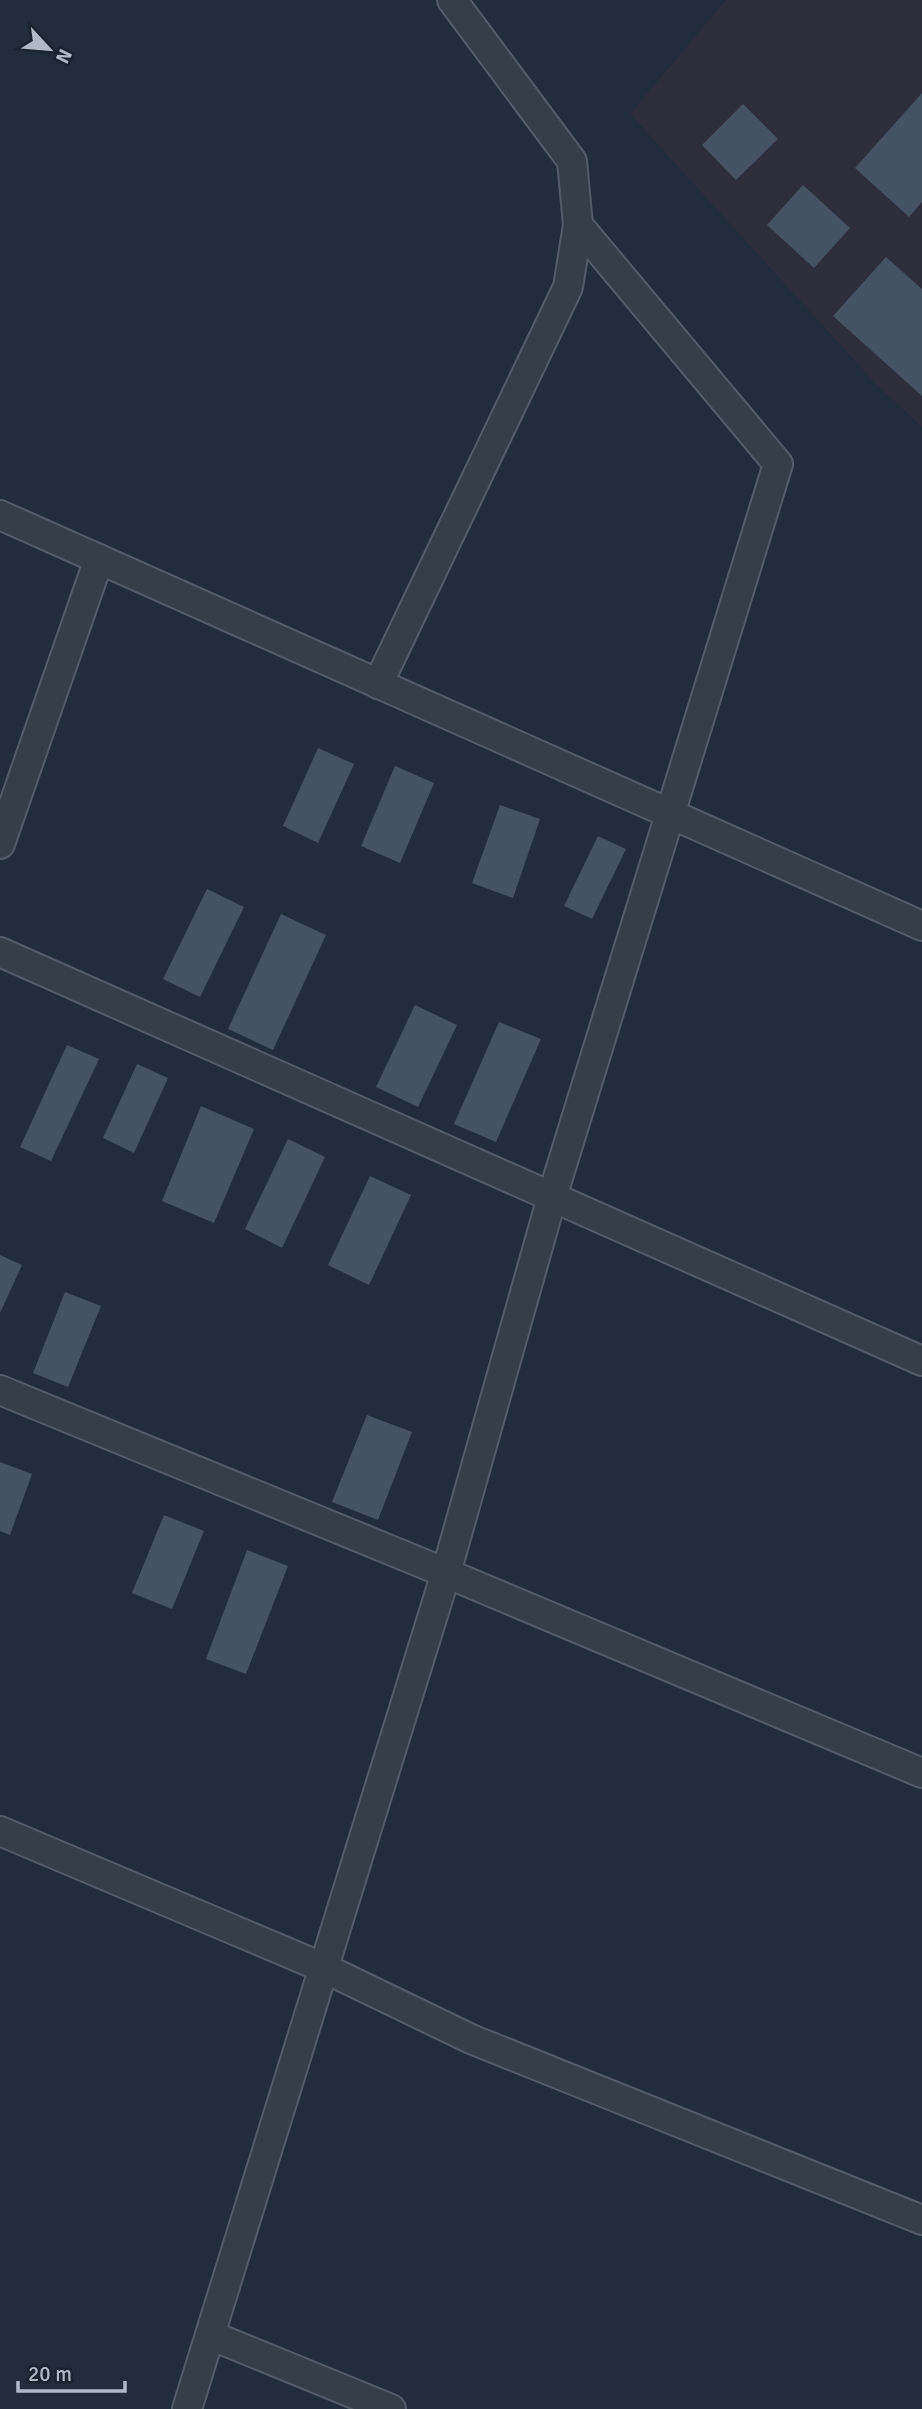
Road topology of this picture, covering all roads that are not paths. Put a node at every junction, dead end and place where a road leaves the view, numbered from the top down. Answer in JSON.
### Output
{"nodes":[{"id":1,"x":452,"y":0,"type":"edge"},
{"id":2,"x":578,"y":225,"type":"junction"},
{"id":3,"x":0,"y":515,"type":"edge"},
{"id":4,"x":99,"y":559,"type":"junction"},
{"id":5,"x":378,"y":684,"type":"junction"},
{"id":6,"x":671,"y":815,"type":"junction"},
{"id":7,"x":0,"y":844,"type":"edge"},
{"id":8,"x":922,"y":926,"type":"edge"},
{"id":9,"x":0,"y":952,"type":"edge"},
{"id":10,"x":552,"y":1197,"type":"junction"},
{"id":11,"x":922,"y":1361,"type":"edge"},
{"id":12,"x":0,"y":1390,"type":"edge"},
{"id":13,"x":446,"y":1573,"type":"junction"},
{"id":14,"x":922,"y":1773,"type":"edge"},
{"id":15,"x":0,"y":1831,"type":"edge"},
{"id":16,"x":324,"y":1968,"type":"junction"},
{"id":17,"x":922,"y":2220,"type":"edge"},
{"id":18,"x":210,"y":2335,"type":"junction"},
{"id":19,"x":187,"y":2409,"type":"edge"},
{"id":20,"x":391,"y":2409,"type":"edge"}],
"edges":[{"from":1,"to":2,"type":"street"},
{"from":2,"to":5,"type":"street"},
{"from":2,"to":6,"type":"street"},
{"from":3,"to":4,"type":"street"},
{"from":4,"to":5,"type":"street"},
{"from":4,"to":7,"type":"street"},
{"from":5,"to":6,"type":"street"},
{"from":6,"to":8,"type":"street"},
{"from":6,"to":10,"type":"street"},
{"from":9,"to":10,"type":"street"},
{"from":10,"to":11,"type":"street"},
{"from":10,"to":13,"type":"street"},
{"from":12,"to":13,"type":"street"},
{"from":13,"to":14,"type":"street"},
{"from":13,"to":16,"type":"street"},
{"from":15,"to":16,"type":"street"},
{"from":16,"to":17,"type":"street"},
{"from":16,"to":18,"type":"street"},
{"from":18,"to":19,"type":"street"},
{"from":18,"to":20,"type":"street"}]}
